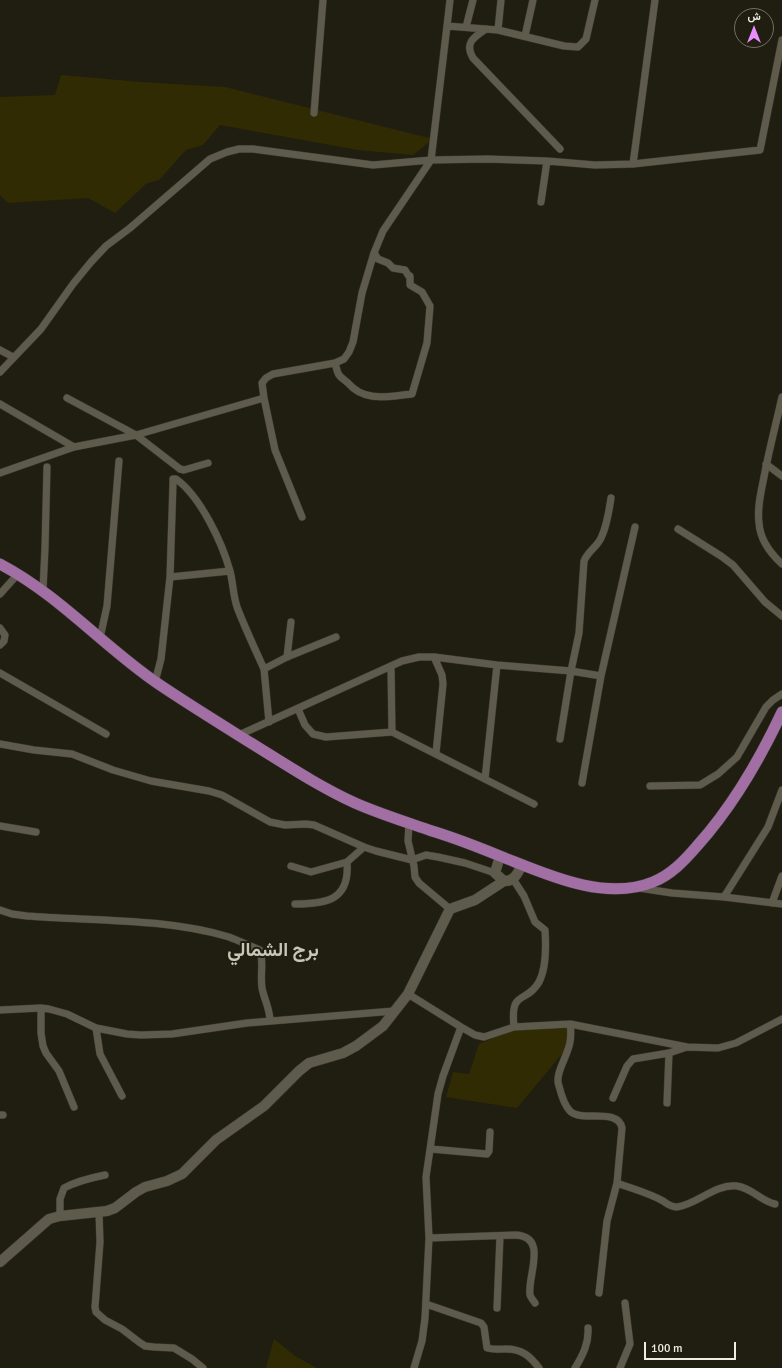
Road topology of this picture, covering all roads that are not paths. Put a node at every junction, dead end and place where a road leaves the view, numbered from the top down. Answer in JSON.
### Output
{"nodes":[{"id":1,"x":323,"y":0,"type":"edge"},
{"id":2,"x":450,"y":0,"type":"edge"},
{"id":3,"x":474,"y":0,"type":"edge"},
{"id":4,"x":501,"y":0,"type":"edge"},
{"id":5,"x":533,"y":0,"type":"edge"},
{"id":6,"x":595,"y":0,"type":"edge"},
{"id":7,"x":655,"y":0,"type":"edge"},
{"id":8,"x":447,"y":26,"type":"junction"},
{"id":9,"x":466,"y":27,"type":"junction"},
{"id":10,"x":486,"y":29,"type":"junction"},
{"id":11,"x":498,"y":30,"type":"junction"},
{"id":12,"x":525,"y":36,"type":"junction"},
{"id":13,"x":782,"y":40,"type":"edge"},
{"id":14,"x":314,"y":113,"type":"dead end"},
{"id":15,"x":560,"y":149,"type":"dead end"},
{"id":16,"x":431,"y":160,"type":"junction"},
{"id":17,"x":547,"y":161,"type":"junction"},
{"id":18,"x":633,"y":164,"type":"junction"},
{"id":19,"x":541,"y":202,"type":"dead end"},
{"id":20,"x":374,"y":253,"type":"junction"},
{"id":21,"x":0,"y":350,"type":"edge"},
{"id":22,"x":13,"y":357,"type":"junction"},
{"id":23,"x":335,"y":363,"type":"junction"},
{"id":24,"x":0,"y":372,"type":"edge"},
{"id":25,"x":782,"y":397,"type":"edge"},
{"id":26,"x":67,"y":398,"type":"dead end"},
{"id":27,"x":264,"y":398,"type":"junction"},
{"id":28,"x":0,"y":404,"type":"edge"},
{"id":29,"x":136,"y":435,"type":"junction"},
{"id":30,"x":74,"y":447,"type":"junction"},
{"id":31,"x":119,"y":461,"type":"dead end"},
{"id":32,"x":208,"y":463,"type":"dead end"},
{"id":33,"x":766,"y":464,"type":"junction"},
{"id":34,"x":47,"y":467,"type":"dead end"},
{"id":35,"x":0,"y":473,"type":"edge"},
{"id":36,"x":782,"y":476,"type":"edge"},
{"id":37,"x":612,"y":498,"type":"dead end"},
{"id":38,"x":302,"y":517,"type":"dead end"},
{"id":39,"x":635,"y":527,"type":"dead end"},
{"id":40,"x":678,"y":529,"type":"dead end"},
{"id":41,"x":0,"y":564,"type":"edge"},
{"id":42,"x":782,"y":564,"type":"edge"},
{"id":43,"x":230,"y":571,"type":"junction"},
{"id":44,"x":18,"y":574,"type":"junction"},
{"id":45,"x":170,"y":576,"type":"junction"},
{"id":46,"x":43,"y":590,"type":"junction"},
{"id":47,"x":0,"y":594,"type":"edge"},
{"id":48,"x":782,"y":616,"type":"edge"},
{"id":49,"x":291,"y":622,"type":"dead end"},
{"id":50,"x":0,"y":628,"type":"edge"},
{"id":51,"x":336,"y":637,"type":"dead end"},
{"id":52,"x":100,"y":638,"type":"junction"},
{"id":53,"x":0,"y":645,"type":"edge"},
{"id":54,"x":287,"y":657,"type":"junction"},
{"id":55,"x":434,"y":657,"type":"junction"},
{"id":56,"x":497,"y":664,"type":"junction"},
{"id":57,"x":391,"y":667,"type":"junction"},
{"id":58,"x":264,"y":669,"type":"junction"},
{"id":59,"x":571,"y":671,"type":"junction"},
{"id":60,"x":0,"y":672,"type":"edge"},
{"id":61,"x":600,"y":676,"type":"junction"},
{"id":62,"x":155,"y":682,"type":"junction"},
{"id":63,"x":782,"y":694,"type":"edge"},
{"id":64,"x":298,"y":709,"type":"junction"},
{"id":65,"x":782,"y":712,"type":"edge"},
{"id":66,"x":268,"y":722,"type":"junction"},
{"id":67,"x":392,"y":732,"type":"junction"},
{"id":68,"x":106,"y":734,"type":"dead end"},
{"id":69,"x":239,"y":735,"type":"junction"},
{"id":70,"x":560,"y":739,"type":"dead end"},
{"id":71,"x":0,"y":744,"type":"edge"},
{"id":72,"x":436,"y":754,"type":"junction"},
{"id":73,"x":485,"y":779,"type":"junction"},
{"id":74,"x":582,"y":783,"type":"dead end"},
{"id":75,"x":650,"y":786,"type":"dead end"},
{"id":76,"x":782,"y":790,"type":"edge"},
{"id":77,"x":534,"y":804,"type":"dead end"},
{"id":78,"x":408,"y":823,"type":"junction"},
{"id":79,"x":0,"y":826,"type":"edge"},
{"id":80,"x":36,"y":832,"type":"dead end"},
{"id":81,"x":364,"y":847,"type":"junction"},
{"id":82,"x":500,"y":856,"type":"junction"},
{"id":83,"x":412,"y":860,"type":"junction"},
{"id":84,"x":347,"y":862,"type":"junction"},
{"id":85,"x":522,"y":865,"type":"junction"},
{"id":86,"x":291,"y":866,"type":"dead end"},
{"id":87,"x":495,"y":873,"type":"junction"},
{"id":88,"x":782,"y":876,"type":"edge"},
{"id":89,"x":508,"y":880,"type":"junction"},
{"id":90,"x":636,"y":888,"type":"junction"},
{"id":91,"x":724,"y":897,"type":"junction"},
{"id":92,"x":772,"y":903,"type":"junction"},
{"id":93,"x":295,"y":904,"type":"dead end"},
{"id":94,"x":782,"y":904,"type":"edge"},
{"id":95,"x":450,"y":909,"type":"junction"},
{"id":96,"x":0,"y":910,"type":"edge"},
{"id":97,"x":408,"y":994,"type":"junction"},
{"id":98,"x":41,"y":1008,"type":"junction"},
{"id":99,"x":0,"y":1010,"type":"edge"},
{"id":100,"x":394,"y":1011,"type":"junction"},
{"id":101,"x":782,"y":1019,"type":"edge"},
{"id":102,"x":270,"y":1021,"type":"junction"},
{"id":103,"x":570,"y":1024,"type":"junction"},
{"id":104,"x":460,"y":1027,"type":"junction"},
{"id":105,"x":514,"y":1027,"type":"junction"},
{"id":106,"x":96,"y":1028,"type":"junction"},
{"id":107,"x":687,"y":1047,"type":"junction"},
{"id":108,"x":669,"y":1053,"type":"junction"},
{"id":109,"x":122,"y":1096,"type":"dead end"},
{"id":110,"x":613,"y":1098,"type":"dead end"},
{"id":111,"x":667,"y":1103,"type":"dead end"},
{"id":112,"x":74,"y":1107,"type":"dead end"},
{"id":113,"x":490,"y":1132,"type":"dead end"},
{"id":114,"x":431,"y":1149,"type":"junction"},
{"id":115,"x":105,"y":1175,"type":"dead end"},
{"id":116,"x":618,"y":1183,"type":"junction"},
{"id":117,"x":775,"y":1204,"type":"dead end"},
{"id":118,"x":99,"y":1212,"type":"junction"},
{"id":119,"x":60,"y":1216,"type":"junction"},
{"id":120,"x":500,"y":1236,"type":"junction"},
{"id":121,"x":429,"y":1238,"type":"junction"},
{"id":122,"x":0,"y":1262,"type":"edge"},
{"id":123,"x":599,"y":1293,"type":"dead end"},
{"id":124,"x":535,"y":1303,"type":"dead end"},
{"id":125,"x":625,"y":1303,"type":"dead end"},
{"id":126,"x":426,"y":1304,"type":"junction"},
{"id":127,"x":497,"y":1308,"type":"dead end"},
{"id":128,"x":588,"y":1328,"type":"dead end"},
{"id":129,"x":203,"y":1368,"type":"edge"},
{"id":130,"x":414,"y":1368,"type":"edge"},
{"id":131,"x":539,"y":1368,"type":"edge"},
{"id":132,"x":575,"y":1368,"type":"edge"},
{"id":133,"x":620,"y":1368,"type":"edge"}],
"edges":[{"from":1,"to":14,"type":"street"},
{"from":2,"to":8,"type":"street"},
{"from":3,"to":9,"type":"street"},
{"from":4,"to":11,"type":"street"},
{"from":5,"to":12,"type":"street"},
{"from":6,"to":12,"type":"street"},
{"from":7,"to":18,"type":"street"},
{"from":8,"to":9,"type":"street"},
{"from":8,"to":16,"type":"street"},
{"from":9,"to":10,"type":"street"},
{"from":10,"to":11,"type":"street"},
{"from":10,"to":15,"type":"street"},
{"from":11,"to":12,"type":"street"},
{"from":13,"to":18,"type":"street"},
{"from":16,"to":17,"type":"street"},
{"from":16,"to":20,"type":"street"},
{"from":16,"to":22,"type":"street"},
{"from":17,"to":18,"type":"street"},
{"from":17,"to":19,"type":"street"},
{"from":20,"to":23,"type":"street"},
{"from":20,"to":23,"type":"street"},
{"from":21,"to":22,"type":"street"},
{"from":22,"to":24,"type":"street"},
{"from":23,"to":27,"type":"street"},
{"from":25,"to":33,"type":"street"},
{"from":26,"to":29,"type":"street"},
{"from":27,"to":29,"type":"street"},
{"from":27,"to":38,"type":"street"},
{"from":28,"to":30,"type":"street"},
{"from":29,"to":30,"type":"street"},
{"from":29,"to":32,"type":"street"},
{"from":30,"to":35,"type":"street"},
{"from":31,"to":52,"type":"street"},
{"from":33,"to":36,"type":"street"},
{"from":33,"to":42,"type":"street"},
{"from":34,"to":46,"type":"street"},
{"from":37,"to":59,"type":"street"},
{"from":39,"to":61,"type":"street"},
{"from":40,"to":48,"type":"street"},
{"from":41,"to":44,"type":"main road"},
{"from":43,"to":45,"type":"street"},
{"from":43,"to":45,"type":"street"},
{"from":43,"to":58,"type":"street"},
{"from":44,"to":46,"type":"main road"},
{"from":44,"to":47,"type":"street"},
{"from":45,"to":62,"type":"street"},
{"from":46,"to":52,"type":"main road"},
{"from":49,"to":54,"type":"street"},
{"from":50,"to":53,"type":"street"},
{"from":51,"to":54,"type":"street"},
{"from":52,"to":62,"type":"main road"},
{"from":54,"to":58,"type":"street"},
{"from":55,"to":56,"type":"street"},
{"from":55,"to":57,"type":"street"},
{"from":55,"to":72,"type":"street"},
{"from":56,"to":59,"type":"street"},
{"from":56,"to":73,"type":"street"},
{"from":57,"to":64,"type":"street"},
{"from":57,"to":67,"type":"street"},
{"from":58,"to":66,"type":"street"},
{"from":59,"to":61,"type":"street"},
{"from":59,"to":70,"type":"street"},
{"from":60,"to":68,"type":"street"},
{"from":61,"to":74,"type":"street"},
{"from":62,"to":69,"type":"main road"},
{"from":63,"to":75,"type":"street"},
{"from":64,"to":66,"type":"street"},
{"from":64,"to":67,"type":"street"},
{"from":65,"to":90,"type":"main road"},
{"from":66,"to":69,"type":"street"},
{"from":67,"to":72,"type":"street"},
{"from":69,"to":78,"type":"main road"},
{"from":71,"to":81,"type":"street"},
{"from":72,"to":73,"type":"street"},
{"from":73,"to":77,"type":"street"},
{"from":76,"to":91,"type":"street"},
{"from":78,"to":82,"type":"main road"},
{"from":78,"to":83,"type":"street"},
{"from":79,"to":80,"type":"street"},
{"from":81,"to":83,"type":"street"},
{"from":81,"to":84,"type":"street"},
{"from":82,"to":85,"type":"main road"},
{"from":82,"to":87,"type":"street"},
{"from":83,"to":87,"type":"street"},
{"from":83,"to":95,"type":"street"},
{"from":84,"to":86,"type":"street"},
{"from":84,"to":93,"type":"street"},
{"from":85,"to":89,"type":"street"},
{"from":85,"to":90,"type":"main road"},
{"from":87,"to":89,"type":"street"},
{"from":88,"to":92,"type":"street"},
{"from":89,"to":95,"type":"street"},
{"from":89,"to":105,"type":"street"},
{"from":90,"to":91,"type":"street"},
{"from":91,"to":92,"type":"street"},
{"from":92,"to":94,"type":"street"},
{"from":95,"to":97,"type":"street"},
{"from":96,"to":102,"type":"street"},
{"from":97,"to":100,"type":"street"},
{"from":97,"to":104,"type":"street"},
{"from":98,"to":99,"type":"street"},
{"from":98,"to":106,"type":"street"},
{"from":98,"to":112,"type":"street"},
{"from":100,"to":102,"type":"street"},
{"from":100,"to":118,"type":"street"},
{"from":101,"to":107,"type":"street"},
{"from":102,"to":106,"type":"street"},
{"from":103,"to":105,"type":"street"},
{"from":103,"to":107,"type":"street"},
{"from":103,"to":116,"type":"street"},
{"from":104,"to":105,"type":"street"},
{"from":104,"to":114,"type":"street"},
{"from":106,"to":109,"type":"street"},
{"from":107,"to":108,"type":"street"},
{"from":108,"to":110,"type":"street"},
{"from":108,"to":111,"type":"street"},
{"from":113,"to":114,"type":"street"},
{"from":114,"to":121,"type":"street"},
{"from":115,"to":119,"type":"street"},
{"from":116,"to":117,"type":"street"},
{"from":116,"to":123,"type":"street"},
{"from":118,"to":119,"type":"street"},
{"from":118,"to":129,"type":"street"},
{"from":119,"to":122,"type":"street"},
{"from":120,"to":121,"type":"street"},
{"from":120,"to":124,"type":"street"},
{"from":120,"to":127,"type":"street"},
{"from":121,"to":126,"type":"street"},
{"from":125,"to":133,"type":"street"},
{"from":126,"to":130,"type":"street"},
{"from":126,"to":131,"type":"street"},
{"from":128,"to":132,"type":"street"}]}
